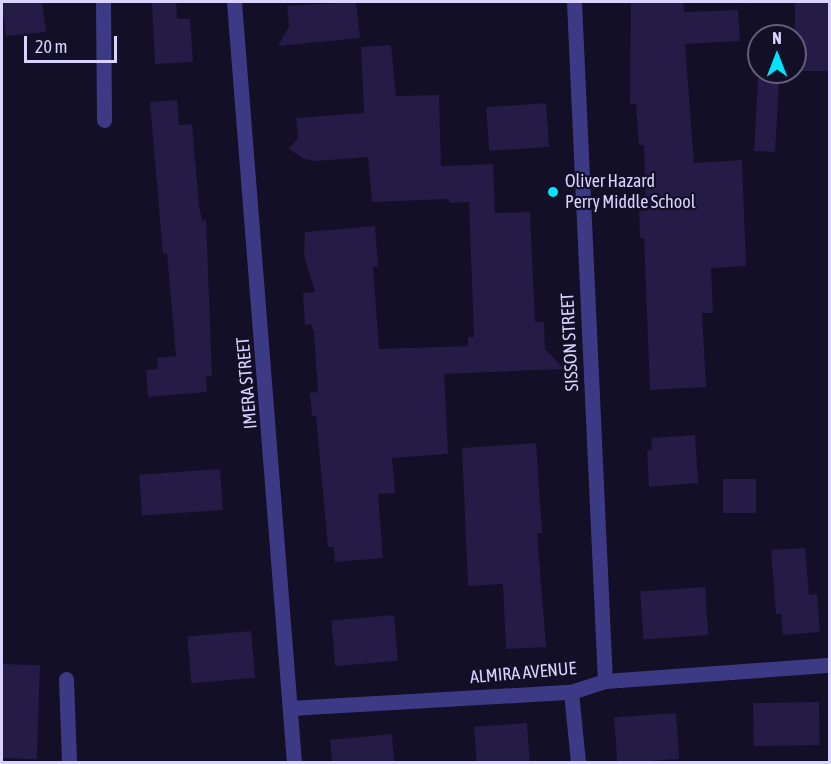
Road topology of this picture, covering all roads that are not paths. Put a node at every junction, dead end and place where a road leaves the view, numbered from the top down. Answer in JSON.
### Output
{"nodes":[{"id":1,"x":103,"y":2,"type":"edge"},
{"id":2,"x":234,"y":2,"type":"edge"},
{"id":3,"x":574,"y":2,"type":"edge"},
{"id":4,"x":104,"y":120,"type":"dead end"},
{"id":5,"x":830,"y":665,"type":"edge"},
{"id":6,"x":66,"y":679,"type":"dead end"},
{"id":7,"x":605,"y":681,"type":"junction"},
{"id":8,"x":571,"y":692,"type":"junction"},
{"id":9,"x":290,"y":708,"type":"junction"},
{"id":10,"x":69,"y":762,"type":"edge"},
{"id":11,"x":294,"y":762,"type":"edge"},
{"id":12,"x":578,"y":762,"type":"edge"}],
"edges":[{"from":1,"to":4,"type":"street"},
{"from":2,"to":9,"type":"street","name":"IMERA STREET"},
{"from":3,"to":7,"type":"street","name":"SISSON STREET"},
{"from":5,"to":7,"type":"street","name":"ALMIRA AVENUE"},
{"from":6,"to":10,"type":"street"},
{"from":7,"to":8,"type":"street","name":"ALMIRA AVENUE"},
{"from":8,"to":9,"type":"street","name":"ALMIRA AVENUE"},
{"from":8,"to":12,"type":"street"},
{"from":9,"to":11,"type":"street","name":"IMERA STREET"}]}
